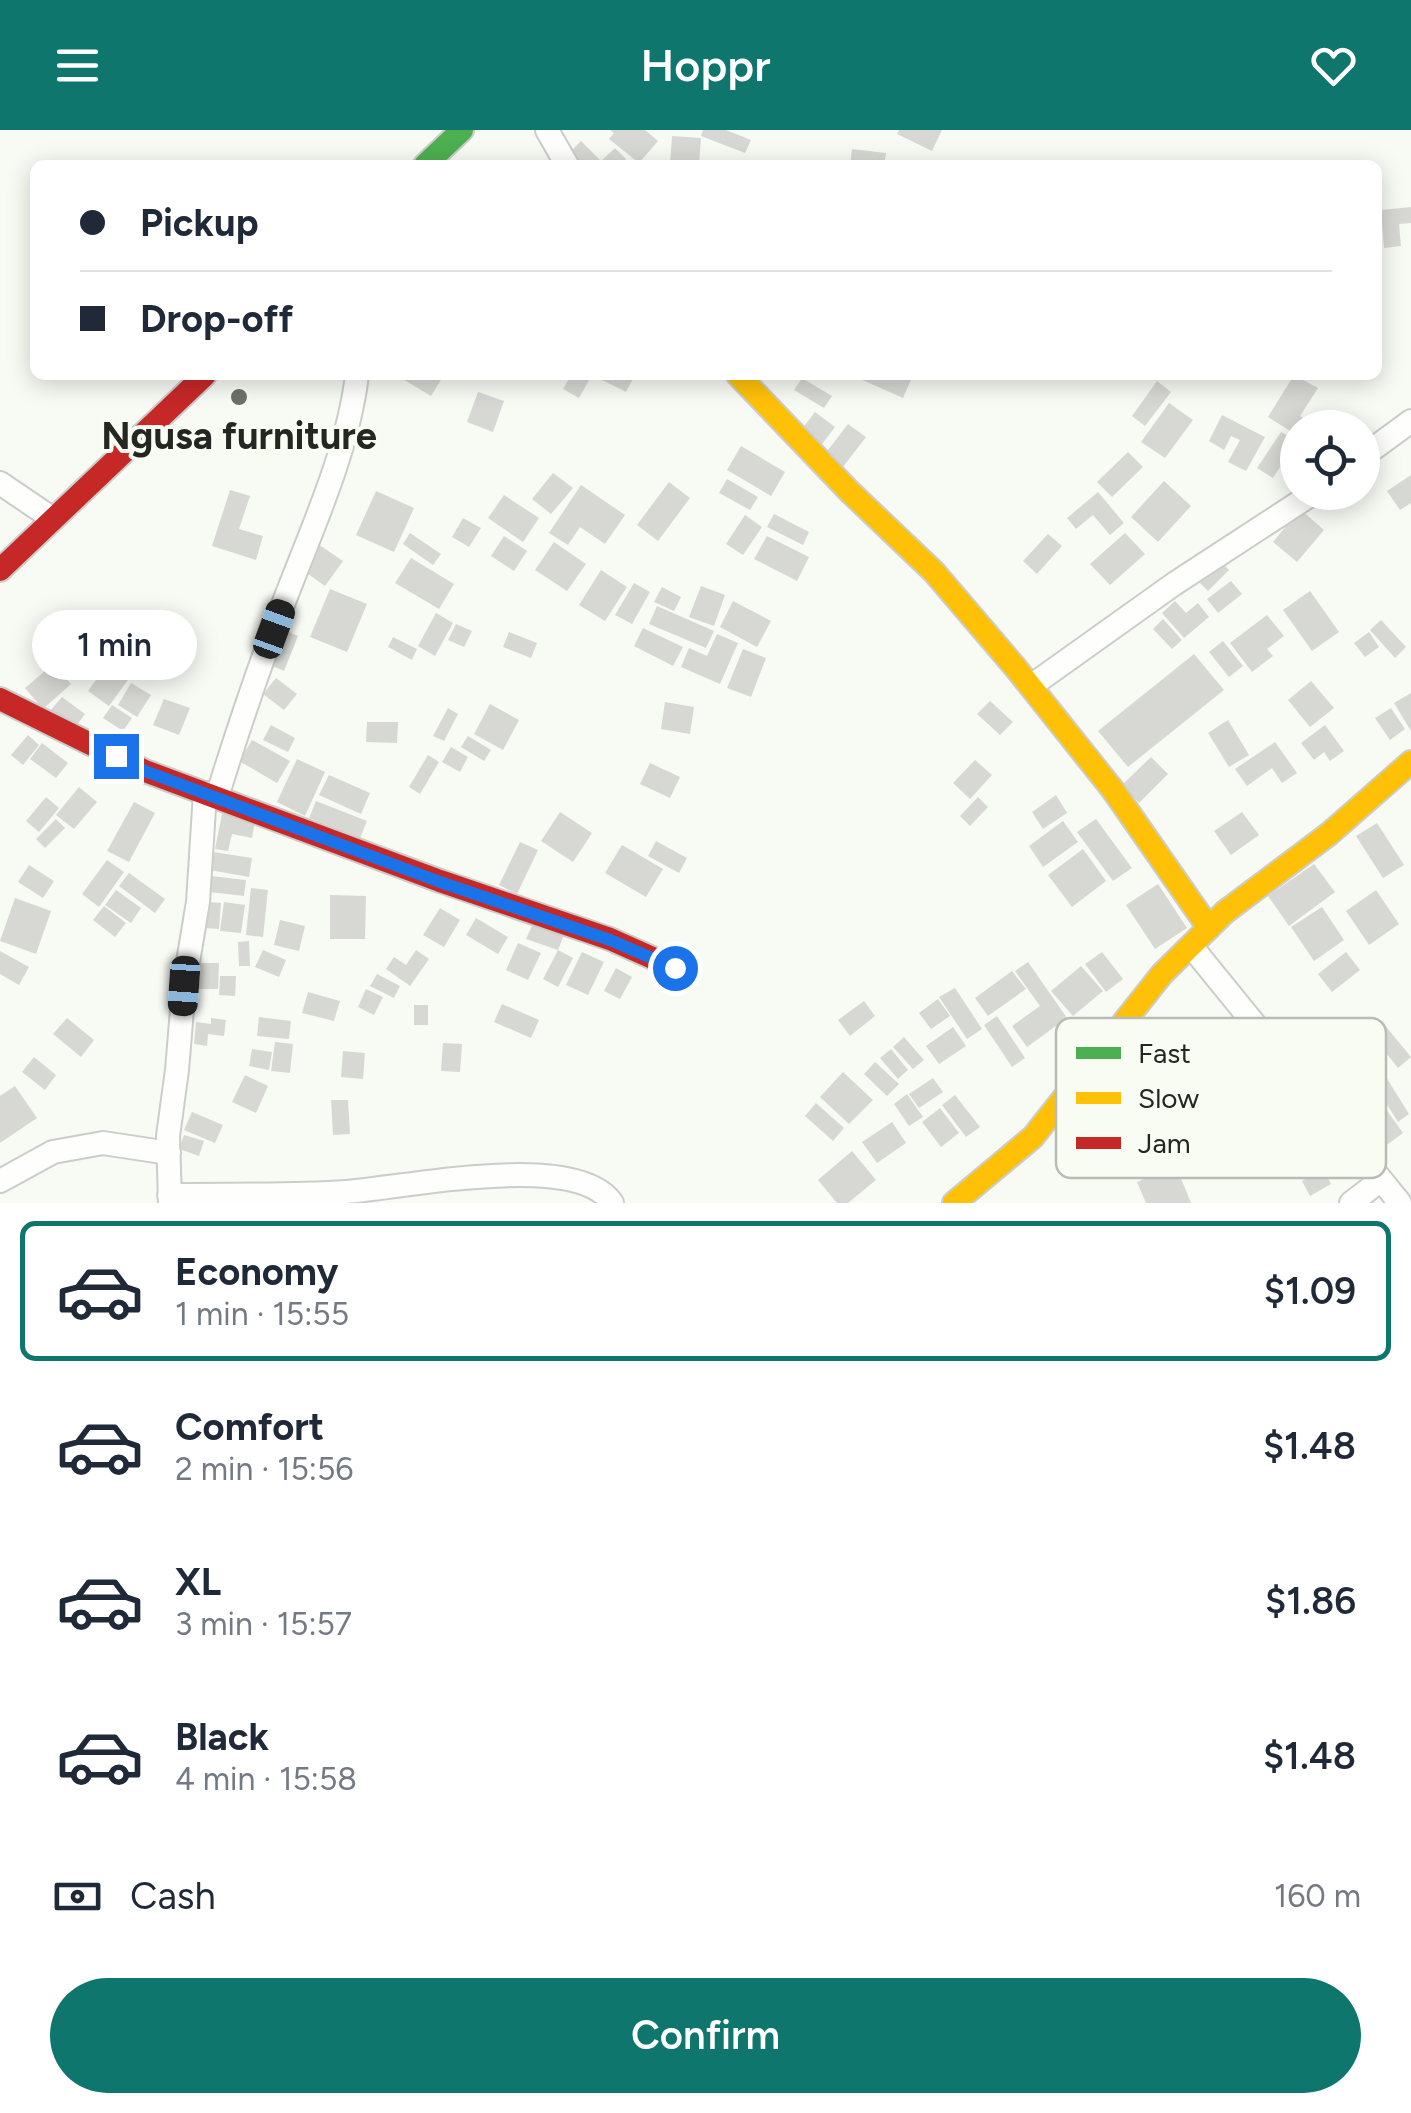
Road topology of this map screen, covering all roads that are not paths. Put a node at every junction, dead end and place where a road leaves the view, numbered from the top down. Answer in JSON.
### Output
{"nodes":[{"id":1,"x":462,"y":130,"type":"edge"},
{"id":2,"x":547,"y":130,"type":"edge"},
{"id":3,"x":430,"y":160,"type":"edge"},
{"id":4,"x":564,"y":160,"type":"edge"},
{"id":5,"x":199,"y":380,"type":"edge"},
{"id":6,"x":356,"y":380,"type":"edge"},
{"id":7,"x":743,"y":380,"type":"edge"},
{"id":8,"x":1411,"y":421,"type":"edge"},
{"id":9,"x":1380,"y":444,"type":"edge"},
{"id":10,"x":0,"y":483,"type":"edge"},
{"id":11,"x":1287,"y":510,"type":"edge"},
{"id":12,"x":53,"y":519,"type":"junction"},
{"id":13,"x":0,"y":570,"type":"edge"},
{"id":14,"x":1031,"y":686,"type":"junction"},
{"id":15,"x":0,"y":699,"type":"edge"},
{"id":16,"x":1411,"y":762,"type":"edge"},
{"id":17,"x":211,"y":795,"type":"junction"},
{"id":18,"x":1208,"y":928,"type":"junction"},
{"id":19,"x":1191,"y":946,"type":"junction"},
{"id":20,"x":675,"y":968,"type":"dead end"},
{"id":21,"x":1127,"y":1018,"type":"edge"},
{"id":22,"x":1251,"y":1018,"type":"edge"},
{"id":23,"x":1056,"y":1107,"type":"edge"},
{"id":24,"x":169,"y":1153,"type":"junction"},
{"id":25,"x":0,"y":1181,"type":"edge"},
{"id":26,"x":1396,"y":1191,"type":"edge"},
{"id":27,"x":170,"y":1199,"type":"edge"},
{"id":28,"x":612,"y":1203,"type":"edge"},
{"id":29,"x":954,"y":1203,"type":"edge"},
{"id":30,"x":1352,"y":1203,"type":"edge"}],
"edges":[{"from":1,"to":3,"type":"main road"},
{"from":2,"to":4,"type":"street"},
{"from":5,"to":12,"type":"main road"},
{"from":6,"to":17,"type":"street"},
{"from":7,"to":14,"type":"main road"},
{"from":8,"to":9,"type":"street"},
{"from":10,"to":12,"type":"street"},
{"from":11,"to":14,"type":"street"},
{"from":12,"to":13,"type":"main road"},
{"from":14,"to":18,"type":"main road"},
{"from":15,"to":17,"type":"main road"},
{"from":16,"to":18,"type":"main road"},
{"from":17,"to":20,"type":"main road"},
{"from":17,"to":24,"type":"street"},
{"from":18,"to":19,"type":"main road"},
{"from":19,"to":21,"type":"main road"},
{"from":19,"to":22,"type":"street"},
{"from":23,"to":29,"type":"main road"},
{"from":24,"to":25,"type":"street"},
{"from":24,"to":27,"type":"street"},
{"from":26,"to":30,"type":"street"},
{"from":27,"to":28,"type":"street"}]}
